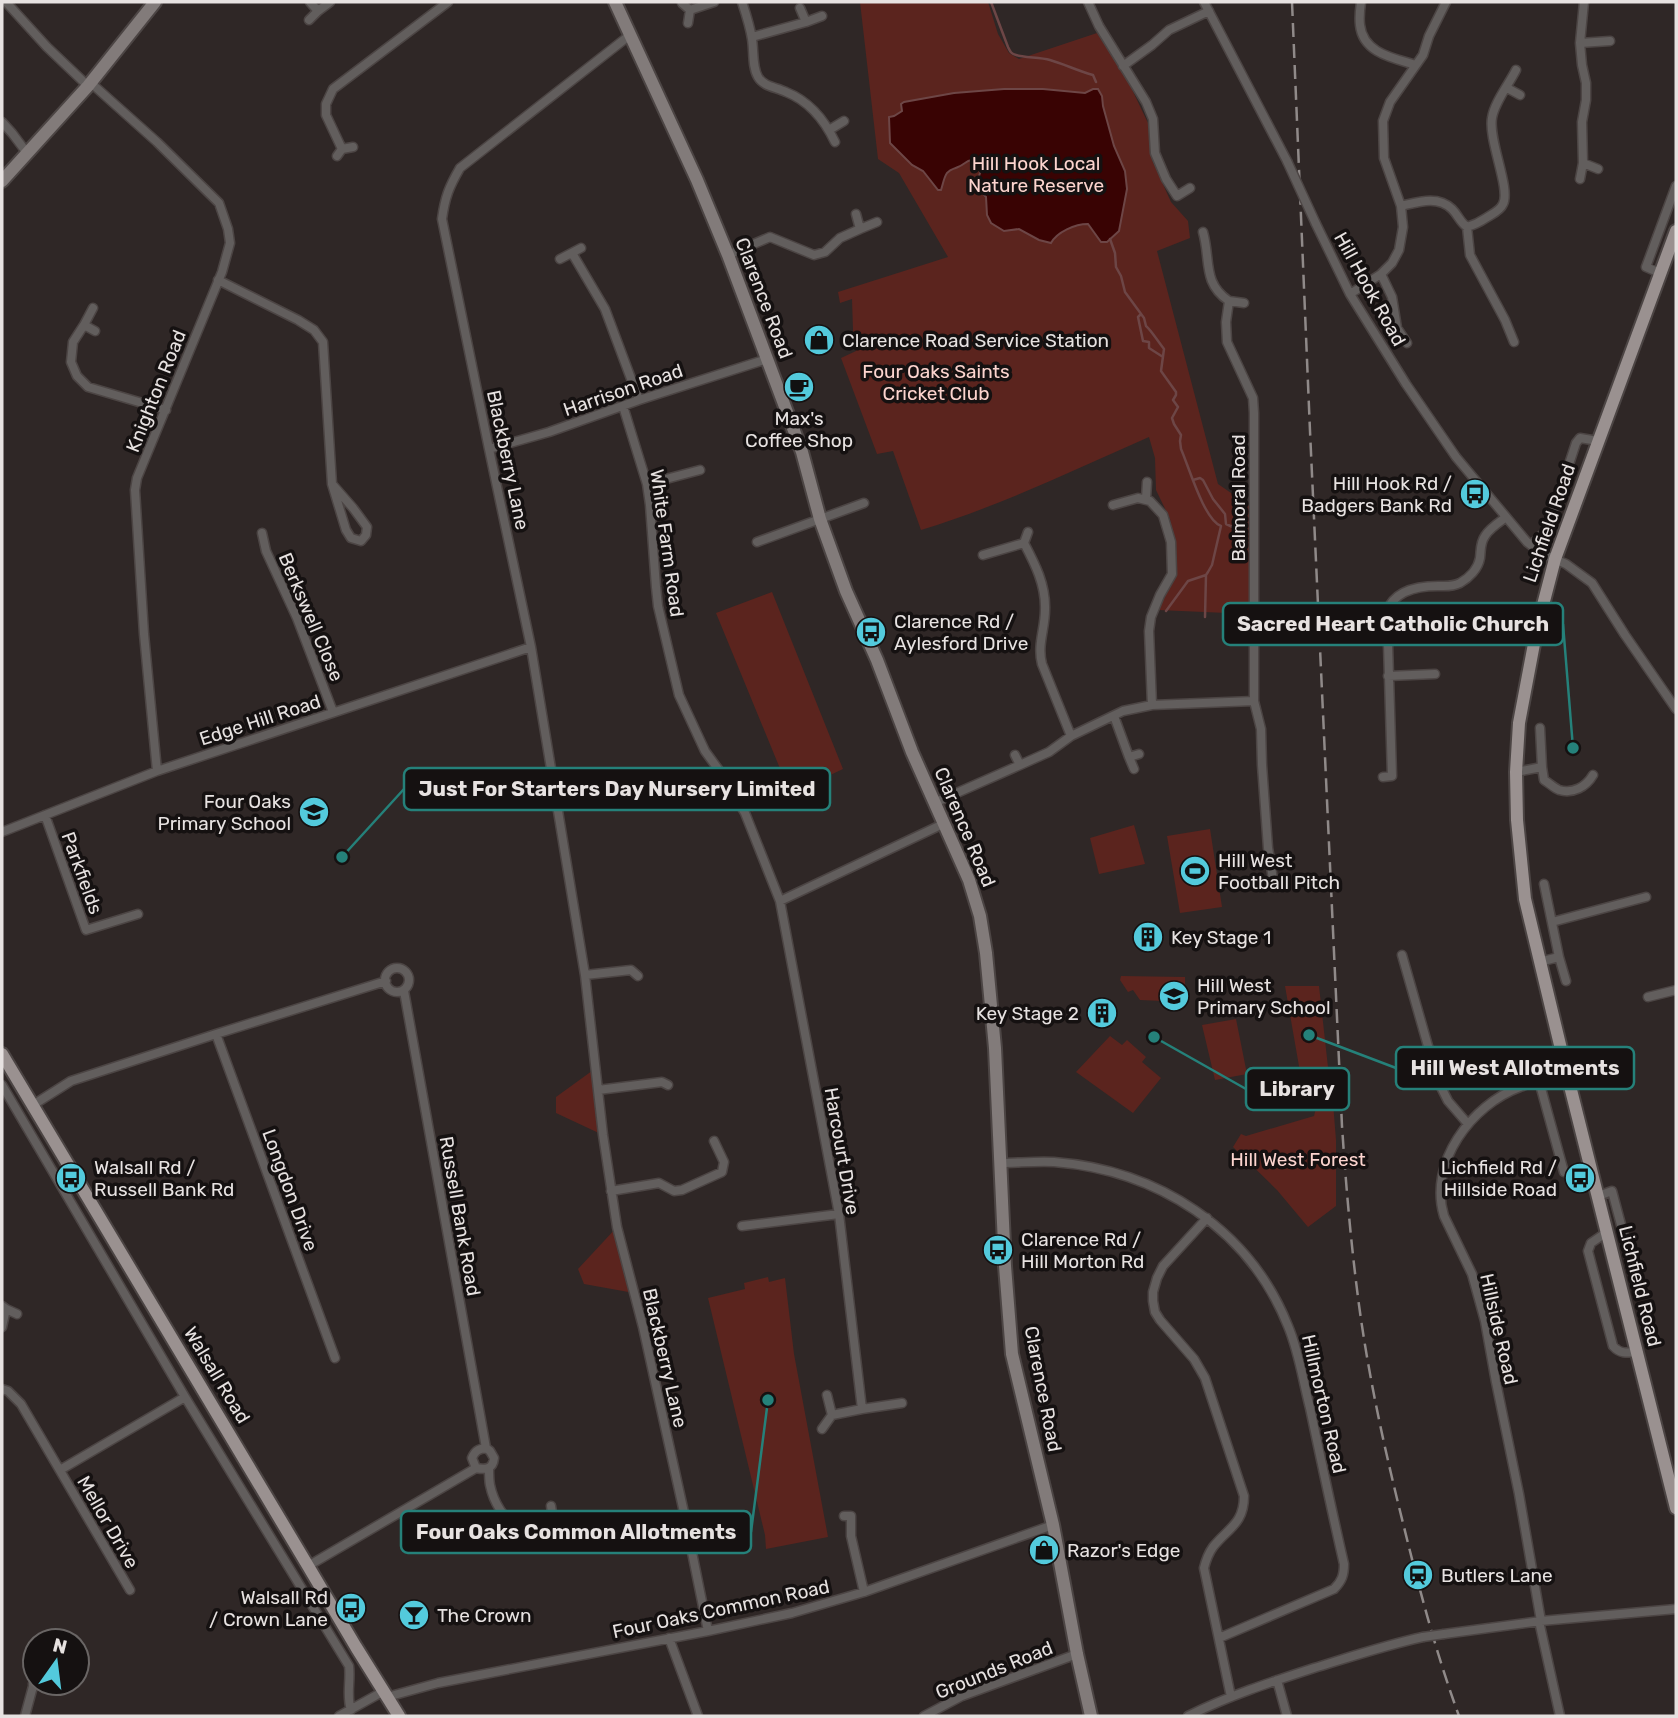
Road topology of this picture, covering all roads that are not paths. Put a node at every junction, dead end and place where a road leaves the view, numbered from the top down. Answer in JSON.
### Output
{"nodes":[{"id":1,"x":6,"y":2,"type":"edge"},
{"id":2,"x":155,"y":2,"type":"edge"},
{"id":3,"x":310,"y":2,"type":"edge"},
{"id":4,"x":330,"y":2,"type":"edge"},
{"id":5,"x":448,"y":2,"type":"edge"},
{"id":6,"x":615,"y":2,"type":"edge"},
{"id":7,"x":714,"y":2,"type":"edge"},
{"id":8,"x":742,"y":2,"type":"edge"},
{"id":9,"x":1088,"y":2,"type":"edge"},
{"id":10,"x":1204,"y":2,"type":"edge"},
{"id":11,"x":1361,"y":2,"type":"edge"},
{"id":12,"x":1446,"y":2,"type":"edge"},
{"id":13,"x":1584,"y":2,"type":"edge"},
{"id":14,"x":682,"y":3,"type":"edge"},
{"id":15,"x":800,"y":8,"type":"dead end"},
{"id":16,"x":690,"y":10,"type":"junction"},
{"id":17,"x":318,"y":11,"type":"junction"},
{"id":18,"x":1209,"y":11,"type":"junction"},
{"id":19,"x":822,"y":16,"type":"dead end"},
{"id":20,"x":309,"y":19,"type":"dead end"},
{"id":21,"x":806,"y":22,"type":"junction"},
{"id":22,"x":688,"y":23,"type":"dead end"},
{"id":23,"x":630,"y":34,"type":"junction"},
{"id":24,"x":752,"y":37,"type":"junction"},
{"id":25,"x":1607,"y":41,"type":"dead end"},
{"id":26,"x":1580,"y":43,"type":"junction"},
{"id":27,"x":1416,"y":65,"type":"junction"},
{"id":28,"x":1123,"y":66,"type":"junction"},
{"id":29,"x":1516,"y":70,"type":"dead end"},
{"id":30,"x":90,"y":85,"type":"junction"},
{"id":31,"x":1507,"y":88,"type":"junction"},
{"id":32,"x":1520,"y":95,"type":"dead end"},
{"id":33,"x":844,"y":121,"type":"dead end"},
{"id":34,"x":2,"y":122,"type":"edge"},
{"id":35,"x":829,"y":130,"type":"junction"},
{"id":36,"x":835,"y":142,"type":"dead end"},
{"id":37,"x":353,"y":147,"type":"dead end"},
{"id":38,"x":27,"y":153,"type":"junction"},
{"id":39,"x":1583,"y":163,"type":"junction"},
{"id":40,"x":1598,"y":169,"type":"dead end"},
{"id":41,"x":1580,"y":179,"type":"dead end"},
{"id":42,"x":2,"y":181,"type":"edge"},
{"id":43,"x":1676,"y":186,"type":"edge"},
{"id":44,"x":1190,"y":188,"type":"dead end"},
{"id":45,"x":1401,"y":206,"type":"junction"},
{"id":46,"x":856,"y":214,"type":"dead end"},
{"id":47,"x":877,"y":222,"type":"dead end"},
{"id":48,"x":1467,"y":227,"type":"junction"},
{"id":49,"x":860,"y":229,"type":"junction"},
{"id":50,"x":1676,"y":231,"type":"edge"},
{"id":51,"x":1203,"y":232,"type":"dead end"},
{"id":52,"x":581,"y":248,"type":"dead end"},
{"id":53,"x":572,"y":253,"type":"junction"},
{"id":54,"x":728,"y":255,"type":"junction"},
{"id":55,"x":560,"y":259,"type":"dead end"},
{"id":56,"x":1660,"y":273,"type":"junction"},
{"id":57,"x":1381,"y":274,"type":"junction"},
{"id":58,"x":218,"y":280,"type":"junction"},
{"id":59,"x":1350,"y":294,"type":"junction"},
{"id":60,"x":1229,"y":301,"type":"junction"},
{"id":61,"x":1244,"y":303,"type":"dead end"},
{"id":62,"x":93,"y":308,"type":"dead end"},
{"id":63,"x":1516,"y":315,"type":"dead end"},
{"id":64,"x":1505,"y":320,"type":"junction"},
{"id":65,"x":84,"y":325,"type":"junction"},
{"id":66,"x":1397,"y":328,"type":"junction"},
{"id":67,"x":94,"y":331,"type":"dead end"},
{"id":68,"x":1388,"y":333,"type":"dead end"},
{"id":69,"x":1514,"y":342,"type":"dead end"},
{"id":70,"x":1407,"y":343,"type":"dead end"},
{"id":71,"x":767,"y":359,"type":"junction"},
{"id":72,"x":639,"y":400,"type":"junction"},
{"id":73,"x":624,"y":405,"type":"junction"},
{"id":74,"x":166,"y":410,"type":"junction"},
{"id":75,"x":1598,"y":441,"type":"junction"},
{"id":76,"x":489,"y":449,"type":"junction"},
{"id":77,"x":699,"y":470,"type":"dead end"},
{"id":78,"x":1147,"y":482,"type":"dead end"},
{"id":79,"x":332,"y":484,"type":"junction"},
{"id":80,"x":647,"y":484,"type":"junction"},
{"id":81,"x":1146,"y":499,"type":"junction"},
{"id":82,"x":864,"y":503,"type":"dead end"},
{"id":83,"x":1113,"y":505,"type":"dead end"},
{"id":84,"x":1505,"y":518,"type":"junction"},
{"id":85,"x":820,"y":519,"type":"junction"},
{"id":86,"x":262,"y":533,"type":"dead end"},
{"id":87,"x":1028,"y":533,"type":"dead end"},
{"id":88,"x":757,"y":542,"type":"dead end"},
{"id":89,"x":1024,"y":542,"type":"junction"},
{"id":90,"x":1531,"y":545,"type":"junction"},
{"id":91,"x":983,"y":555,"type":"dead end"},
{"id":92,"x":1555,"y":559,"type":"junction"},
{"id":93,"x":531,"y":647,"type":"junction"},
{"id":94,"x":1435,"y":674,"type":"dead end"},
{"id":95,"x":1388,"y":676,"type":"junction"},
{"id":96,"x":1254,"y":701,"type":"junction"},
{"id":97,"x":1152,"y":705,"type":"junction"},
{"id":98,"x":1676,"y":709,"type":"edge"},
{"id":99,"x":333,"y":712,"type":"junction"},
{"id":100,"x":1114,"y":716,"type":"junction"},
{"id":101,"x":1540,"y":728,"type":"dead end"},
{"id":102,"x":1071,"y":736,"type":"junction"},
{"id":103,"x":1139,"y":754,"type":"dead end"},
{"id":104,"x":1015,"y":755,"type":"dead end"},
{"id":105,"x":1129,"y":757,"type":"junction"},
{"id":106,"x":1020,"y":765,"type":"junction"},
{"id":107,"x":1542,"y":766,"type":"junction"},
{"id":108,"x":1134,"y":769,"type":"dead end"},
{"id":109,"x":157,"y":771,"type":"junction"},
{"id":110,"x":1516,"y":772,"type":"junction"},
{"id":111,"x":1404,"y":775,"type":"dead end"},
{"id":112,"x":1593,"y":775,"type":"dead end"},
{"id":113,"x":934,"y":803,"type":"junction"},
{"id":114,"x":45,"y":815,"type":"junction"},
{"id":115,"x":943,"y":824,"type":"junction"},
{"id":116,"x":2,"y":832,"type":"edge"},
{"id":117,"x":1283,"y":864,"type":"dead end"},
{"id":118,"x":1271,"y":865,"type":"junction"},
{"id":119,"x":1273,"y":881,"type":"dead end"},
{"id":120,"x":1544,"y":884,"type":"dead end"},
{"id":121,"x":1646,"y":897,"type":"dead end"},
{"id":122,"x":780,"y":901,"type":"junction"},
{"id":123,"x":138,"y":914,"type":"dead end"},
{"id":124,"x":1552,"y":922,"type":"junction"},
{"id":125,"x":1402,"y":955,"type":"dead end"},
{"id":126,"x":1559,"y":957,"type":"junction"},
{"id":127,"x":1539,"y":962,"type":"junction"},
{"id":128,"x":585,"y":975,"type":"junction"},
{"id":129,"x":638,"y":976,"type":"dead end"},
{"id":130,"x":386,"y":981,"type":"junction"},
{"id":131,"x":1566,"y":981,"type":"dead end"},
{"id":132,"x":404,"y":990,"type":"junction"},
{"id":133,"x":1676,"y":990,"type":"edge"},
{"id":134,"x":1648,"y":997,"type":"dead end"},
{"id":135,"x":216,"y":1034,"type":"junction"},
{"id":136,"x":2,"y":1054,"type":"edge"},
{"id":137,"x":1567,"y":1073,"type":"junction"},
{"id":138,"x":1539,"y":1081,"type":"junction"},
{"id":139,"x":2,"y":1085,"type":"edge"},
{"id":140,"x":668,"y":1085,"type":"dead end"},
{"id":141,"x":598,"y":1090,"type":"junction"},
{"id":142,"x":33,"y":1105,"type":"junction"},
{"id":143,"x":1468,"y":1124,"type":"junction"},
{"id":144,"x":714,"y":1141,"type":"dead end"},
{"id":145,"x":1001,"y":1163,"type":"junction"},
{"id":146,"x":1564,"y":1172,"type":"dead end"},
{"id":147,"x":611,"y":1191,"type":"junction"},
{"id":148,"x":1598,"y":1196,"type":"junction"},
{"id":149,"x":839,"y":1214,"type":"junction"},
{"id":150,"x":1207,"y":1218,"type":"junction"},
{"id":151,"x":742,"y":1226,"type":"dead end"},
{"id":152,"x":1607,"y":1232,"type":"junction"},
{"id":153,"x":1630,"y":1262,"type":"dead end"},
{"id":154,"x":4,"y":1307,"type":"edge"},
{"id":155,"x":17,"y":1314,"type":"dead end"},
{"id":156,"x":2,"y":1327,"type":"edge"},
{"id":157,"x":1637,"y":1352,"type":"junction"},
{"id":158,"x":335,"y":1358,"type":"dead end"},
{"id":159,"x":2,"y":1389,"type":"edge"},
{"id":160,"x":827,"y":1395,"type":"dead end"},
{"id":161,"x":185,"y":1397,"type":"junction"},
{"id":162,"x":902,"y":1403,"type":"dead end"},
{"id":163,"x":862,"y":1409,"type":"junction"},
{"id":164,"x":832,"y":1415,"type":"junction"},
{"id":165,"x":822,"y":1429,"type":"dead end"},
{"id":166,"x":486,"y":1448,"type":"junction"},
{"id":167,"x":477,"y":1468,"type":"junction"},
{"id":168,"x":489,"y":1468,"type":"junction"},
{"id":169,"x":60,"y":1469,"type":"junction"},
{"id":170,"x":1673,"y":1480,"type":"edge"},
{"id":171,"x":551,"y":1506,"type":"dead end"},
{"id":172,"x":1676,"y":1508,"type":"edge"},
{"id":173,"x":851,"y":1515,"type":"dead end"},
{"id":174,"x":553,"y":1521,"type":"junction"},
{"id":175,"x":1053,"y":1525,"type":"junction"},
{"id":176,"x":555,"y":1532,"type":"dead end"},
{"id":177,"x":309,"y":1566,"type":"junction"},
{"id":178,"x":130,"y":1590,"type":"dead end"},
{"id":179,"x":864,"y":1592,"type":"junction"},
{"id":180,"x":1676,"y":1609,"type":"edge"},
{"id":181,"x":1540,"y":1621,"type":"junction"},
{"id":182,"x":708,"y":1631,"type":"junction"},
{"id":183,"x":669,"y":1638,"type":"junction"},
{"id":184,"x":1219,"y":1638,"type":"junction"},
{"id":185,"x":1077,"y":1654,"type":"junction"},
{"id":186,"x":1277,"y":1680,"type":"junction"},
{"id":187,"x":386,"y":1694,"type":"junction"},
{"id":188,"x":30,"y":1697,"type":"edge"},
{"id":189,"x":1231,"y":1697,"type":"junction"},
{"id":190,"x":351,"y":1710,"type":"junction"},
{"id":191,"x":25,"y":1716,"type":"edge"},
{"id":192,"x":338,"y":1716,"type":"edge"},
{"id":193,"x":400,"y":1716,"type":"edge"},
{"id":194,"x":698,"y":1716,"type":"edge"},
{"id":195,"x":924,"y":1716,"type":"edge"},
{"id":196,"x":1091,"y":1716,"type":"edge"},
{"id":197,"x":1188,"y":1716,"type":"edge"},
{"id":198,"x":1287,"y":1716,"type":"edge"},
{"id":199,"x":1560,"y":1716,"type":"edge"}],
"edges":[{"from":1,"to":30,"type":"street","name":"Knighton Road"},
{"from":2,"to":30,"type":"street"},
{"from":3,"to":17,"type":"street"},
{"from":4,"to":17,"type":"street"},
{"from":5,"to":37,"type":"street"},
{"from":6,"to":23,"type":"street","name":"Clarence Road"},
{"from":7,"to":16,"type":"street"},
{"from":8,"to":24,"type":"street"},
{"from":9,"to":28,"type":"street"},
{"from":10,"to":18,"type":"street","name":"Hill Hook Road"},
{"from":11,"to":27,"type":"street"},
{"from":12,"to":27,"type":"street"},
{"from":13,"to":26,"type":"street"},
{"from":14,"to":16,"type":"street"},
{"from":15,"to":21,"type":"street"},
{"from":16,"to":22,"type":"street"},
{"from":17,"to":20,"type":"street"},
{"from":18,"to":28,"type":"street"},
{"from":18,"to":59,"type":"street","name":"Hill Hook Road","bridge":true},
{"from":19,"to":21,"type":"street"},
{"from":21,"to":24,"type":"street"},
{"from":23,"to":54,"type":"street","name":"Clarence Road"},
{"from":23,"to":76,"type":"street","name":"Blackberry Lane"},
{"from":24,"to":35,"type":"street"},
{"from":25,"to":26,"type":"street"},
{"from":26,"to":39,"type":"street"},
{"from":27,"to":45,"type":"street"},
{"from":28,"to":44,"type":"street"},
{"from":29,"to":31,"type":"street"},
{"from":30,"to":38,"type":"street"},
{"from":30,"to":58,"type":"street","name":"Knighton Road"},
{"from":31,"to":32,"type":"street"},
{"from":31,"to":48,"type":"street"},
{"from":33,"to":35,"type":"street"},
{"from":34,"to":38,"type":"street"},
{"from":35,"to":36,"type":"street"},
{"from":38,"to":42,"type":"street"},
{"from":39,"to":40,"type":"street"},
{"from":39,"to":41,"type":"street"},
{"from":43,"to":56,"type":"street"},
{"from":45,"to":48,"type":"street"},
{"from":45,"to":57,"type":"street"},
{"from":46,"to":49,"type":"street"},
{"from":47,"to":49,"type":"street"},
{"from":48,"to":64,"type":"street"},
{"from":49,"to":54,"type":"street"},
{"from":50,"to":56,"type":"main road","name":"Lichfield Road"},
{"from":51,"to":60,"type":"street"},
{"from":52,"to":53,"type":"street"},
{"from":53,"to":55,"type":"street"},
{"from":53,"to":72,"type":"street"},
{"from":54,"to":71,"type":"street","name":"Clarence Road"},
{"from":56,"to":75,"type":"main road","name":"Lichfield Road"},
{"from":57,"to":59,"type":"street"},
{"from":57,"to":66,"type":"street"},
{"from":58,"to":74,"type":"street","name":"Knighton Road"},
{"from":58,"to":79,"type":"street"},
{"from":59,"to":84,"type":"street","name":"Hill Hook Road"},
{"from":60,"to":61,"type":"street"},
{"from":60,"to":96,"type":"street","name":"Balmoral Road"},
{"from":62,"to":65,"type":"street"},
{"from":63,"to":64,"type":"street"},
{"from":64,"to":69,"type":"street"},
{"from":65,"to":67,"type":"street"},
{"from":65,"to":74,"type":"street"},
{"from":66,"to":68,"type":"street"},
{"from":66,"to":70,"type":"street"},
{"from":71,"to":72,"type":"street","name":"Harrison Road"},
{"from":71,"to":85,"type":"street","name":"Clarence Road"},
{"from":72,"to":73,"type":"street","name":"Harrison Road"},
{"from":73,"to":76,"type":"street","name":"Harrison Road"},
{"from":73,"to":80,"type":"street","name":"White Farm Road"},
{"from":74,"to":109,"type":"street","name":"Knighton Road"},
{"from":75,"to":90,"type":"street"},
{"from":75,"to":92,"type":"main road","name":"Lichfield Road"},
{"from":76,"to":93,"type":"street","name":"Blackberry Lane"},
{"from":77,"to":80,"type":"street"},
{"from":78,"to":81,"type":"street"},
{"from":79,"to":79,"type":"street"},
{"from":80,"to":122,"type":"street","name":"White Farm Road"},
{"from":81,"to":83,"type":"street"},
{"from":81,"to":97,"type":"street"},
{"from":82,"to":85,"type":"street"},
{"from":84,"to":90,"type":"street","name":"Hill Hook Road"},
{"from":84,"to":95,"type":"street"},
{"from":85,"to":88,"type":"street"},
{"from":85,"to":113,"type":"street","name":"Clarence Road"},
{"from":86,"to":99,"type":"street","name":"Berkswell Close"},
{"from":87,"to":89,"type":"street"},
{"from":89,"to":91,"type":"street"},
{"from":89,"to":102,"type":"street"},
{"from":90,"to":92,"type":"street","name":"Hill Hook Road"},
{"from":92,"to":98,"type":"street","name":"Hill Hook Road"},
{"from":92,"to":110,"type":"main road","name":"Lichfield Road"},
{"from":93,"to":99,"type":"street","name":"Edge Hill Road"},
{"from":93,"to":128,"type":"street","name":"Blackberry Lane"},
{"from":94,"to":95,"type":"street"},
{"from":95,"to":111,"type":"street"},
{"from":96,"to":97,"type":"street"},
{"from":96,"to":118,"type":"street","name":"Balmoral Road"},
{"from":97,"to":100,"type":"street"},
{"from":99,"to":109,"type":"street","name":"Edge Hill Road"},
{"from":100,"to":102,"type":"street"},
{"from":100,"to":105,"type":"street"},
{"from":101,"to":107,"type":"street"},
{"from":102,"to":106,"type":"street"},
{"from":103,"to":105,"type":"street"},
{"from":104,"to":106,"type":"street"},
{"from":105,"to":108,"type":"street"},
{"from":106,"to":113,"type":"street"},
{"from":107,"to":110,"type":"street"},
{"from":107,"to":112,"type":"street"},
{"from":109,"to":114,"type":"street","name":"Edge Hill Road"},
{"from":110,"to":127,"type":"main road","name":"Lichfield Road"},
{"from":113,"to":115,"type":"street","name":"Clarence Road"},
{"from":114,"to":116,"type":"street","name":"Edge Hill Road"},
{"from":114,"to":123,"type":"street","name":"Parkfields"},
{"from":115,"to":122,"type":"street"},
{"from":115,"to":145,"type":"street","name":"Clarence Road"},
{"from":117,"to":118,"type":"street"},
{"from":118,"to":119,"type":"street","name":"Balmoral Road"},
{"from":120,"to":124,"type":"street"},
{"from":121,"to":124,"type":"street"},
{"from":122,"to":149,"type":"street","name":"Harcourt Drive"},
{"from":124,"to":126,"type":"street"},
{"from":125,"to":143,"type":"street"},
{"from":126,"to":127,"type":"street"},
{"from":126,"to":131,"type":"street"},
{"from":127,"to":137,"type":"main road","name":"Lichfield Road"},
{"from":128,"to":129,"type":"street"},
{"from":128,"to":141,"type":"street","name":"Blackberry Lane"},
{"from":130,"to":132,"type":"street"},
{"from":130,"to":132,"type":"street","name":"Russell Bank Road"},
{"from":130,"to":135,"type":"street","name":"Russell Bank Road"},
{"from":132,"to":166,"type":"street","name":"Russell Bank Road"},
{"from":133,"to":134,"type":"street"},
{"from":135,"to":142,"type":"street","name":"Russell Bank Road"},
{"from":135,"to":158,"type":"street","name":"Longdon Drive"},
{"from":136,"to":142,"type":"main road","name":"Walsall Road"},
{"from":137,"to":138,"type":"street","name":"Hillside Road"},
{"from":137,"to":148,"type":"main road","name":"Lichfield Road"},
{"from":138,"to":143,"type":"street","name":"Hillside Road"},
{"from":138,"to":146,"type":"street"},
{"from":139,"to":161,"type":"street","name":"Walsall Road"},
{"from":140,"to":141,"type":"street"},
{"from":141,"to":147,"type":"street","name":"Blackberry Lane"},
{"from":142,"to":177,"type":"main road","name":"Walsall Road"},
{"from":143,"to":181,"type":"street","name":"Hillside Road"},
{"from":144,"to":147,"type":"street"},
{"from":145,"to":150,"type":"street","name":"Hillmorton Road"},
{"from":145,"to":175,"type":"street","name":"Clarence Road"},
{"from":147,"to":182,"type":"street","name":"Blackberry Lane"},
{"from":148,"to":152,"type":"main road","name":"Lichfield Road"},
{"from":148,"to":153,"type":"street","name":"Lichfield Road"},
{"from":149,"to":151,"type":"street"},
{"from":149,"to":163,"type":"street","name":"Harcourt Drive"},
{"from":150,"to":184,"type":"street"},
{"from":150,"to":184,"type":"street","name":"Hillmorton Road"},
{"from":152,"to":157,"type":"main road","name":"Lichfield Road"},
{"from":152,"to":157,"type":"street"},
{"from":154,"to":155,"type":"street"},
{"from":154,"to":156,"type":"street"},
{"from":157,"to":170,"type":"main road","name":"Lichfield Road"},
{"from":159,"to":169,"type":"street","name":"Mellor Drive"},
{"from":160,"to":164,"type":"street"},
{"from":161,"to":169,"type":"street"},
{"from":161,"to":190,"type":"street","name":"Walsall Road"},
{"from":162,"to":163,"type":"street"},
{"from":163,"to":164,"type":"street"},
{"from":164,"to":165,"type":"street"},
{"from":166,"to":167,"type":"street"},
{"from":166,"to":168,"type":"street","name":"Russell Bank Road"},
{"from":167,"to":168,"type":"street"},
{"from":167,"to":177,"type":"street"},
{"from":168,"to":174,"type":"street"},
{"from":169,"to":178,"type":"street","name":"Mellor Drive"},
{"from":170,"to":172,"type":"main road","name":"Lichfield Road"},
{"from":171,"to":174,"type":"street"},
{"from":173,"to":179,"type":"street"},
{"from":174,"to":176,"type":"street"},
{"from":175,"to":179,"type":"street","name":"Four Oaks Common Road"},
{"from":175,"to":185,"type":"street","name":"Clarence Road"},
{"from":177,"to":187,"type":"main road","name":"Walsall Road"},
{"from":179,"to":182,"type":"street","name":"Four Oaks Common Road"},
{"from":180,"to":181,"type":"street"},
{"from":181,"to":186,"type":"street","bridge":true},
{"from":181,"to":199,"type":"street","name":"Hillside Road"},
{"from":182,"to":183,"type":"street","name":"Four Oaks Common Road"},
{"from":183,"to":187,"type":"street","name":"Four Oaks Common Road"},
{"from":183,"to":194,"type":"street"},
{"from":184,"to":189,"type":"street"},
{"from":185,"to":195,"type":"street","name":"Grounds Road"},
{"from":185,"to":196,"type":"street","name":"Clarence Road"},
{"from":186,"to":189,"type":"street"},
{"from":186,"to":198,"type":"street"},
{"from":187,"to":190,"type":"street","name":"Four Oaks Common Road"},
{"from":187,"to":193,"type":"main road","name":"Walsall Road"},
{"from":188,"to":191,"type":"street"},
{"from":189,"to":197,"type":"street"},
{"from":190,"to":192,"type":"street","name":"Four Oaks Common Road"}]}
